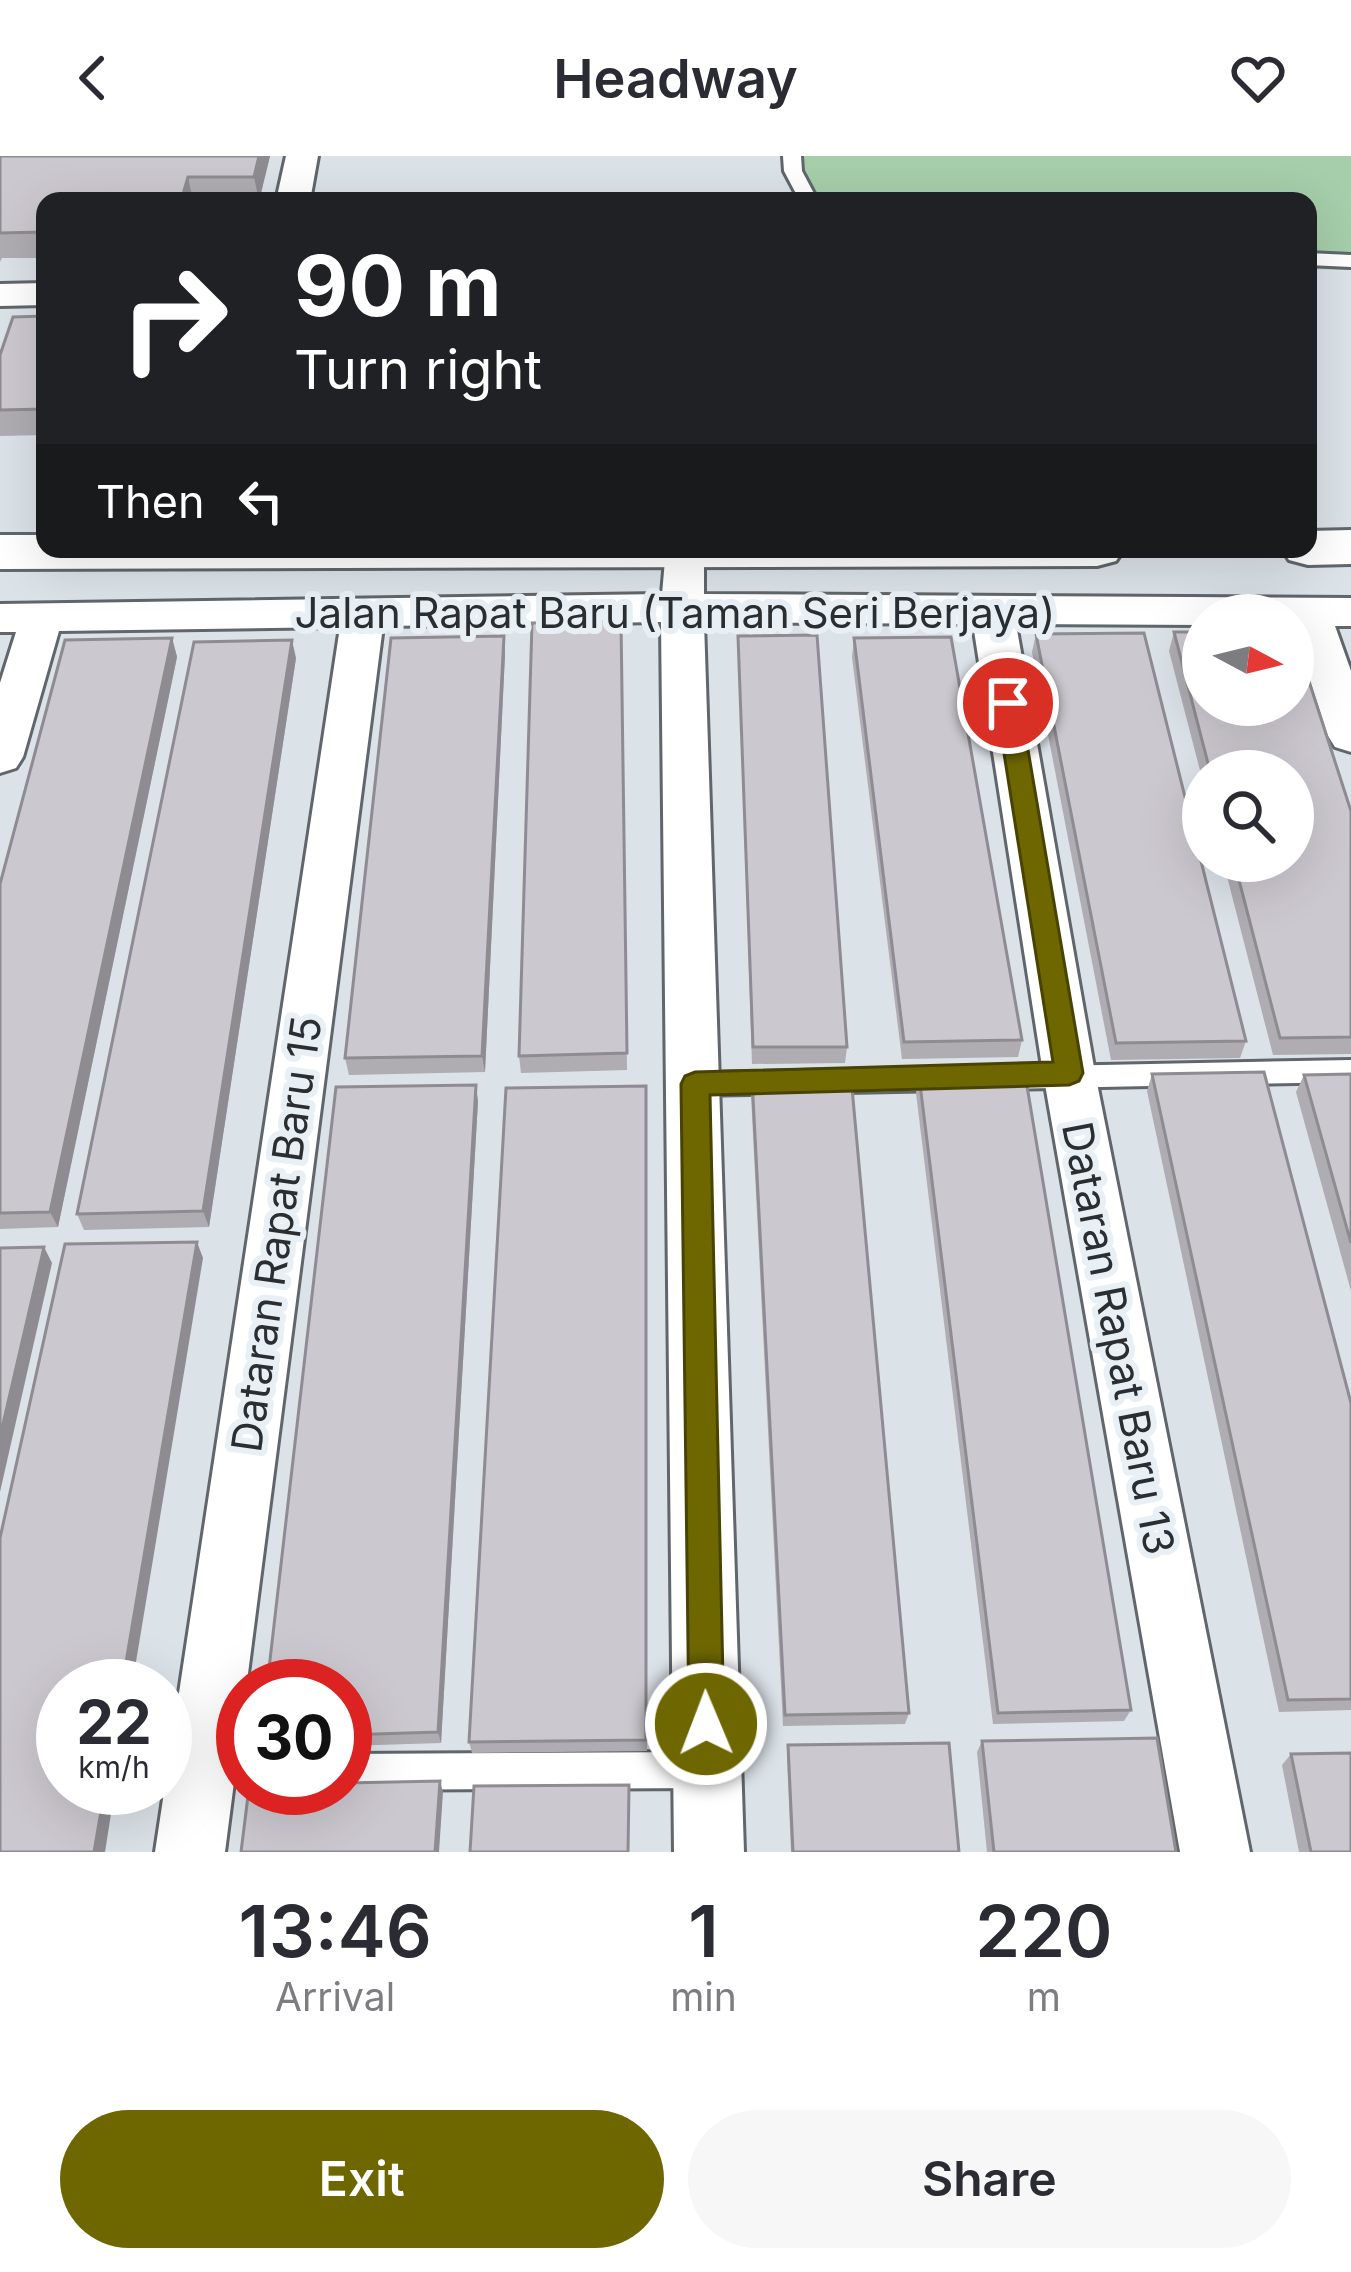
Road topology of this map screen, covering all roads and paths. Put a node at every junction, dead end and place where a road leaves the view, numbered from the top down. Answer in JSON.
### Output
{"nodes":[{"id":1,"x":302,"y":156,"type":"edge"},
{"id":2,"x":792,"y":156,"type":"edge"},
{"id":3,"x":295,"y":192,"type":"edge"},
{"id":4,"x":804,"y":192,"type":"edge"},
{"id":5,"x":1317,"y":259,"type":"edge"},
{"id":6,"x":1351,"y":261,"type":"edge"},
{"id":7,"x":36,"y":294,"type":"edge"},
{"id":8,"x":0,"y":295,"type":"edge"},
{"id":9,"x":1351,"y":547,"type":"edge"},
{"id":10,"x":1317,"y":548,"type":"edge"},
{"id":11,"x":0,"y":552,"type":"edge"},
{"id":12,"x":36,"y":552,"type":"edge"},
{"id":13,"x":685,"y":558,"type":"edge"},
{"id":14,"x":682,"y":608,"type":"junction"},
{"id":15,"x":992,"y":610,"type":"junction"},
{"id":16,"x":1330,"y":612,"type":"edge"},
{"id":17,"x":363,"y":616,"type":"junction"},
{"id":18,"x":21,"y":618,"type":"edge"},
{"id":19,"x":1351,"y":736,"type":"edge"},
{"id":20,"x":0,"y":757,"type":"edge"},
{"id":21,"x":1351,"y":1071,"type":"edge"},
{"id":22,"x":1069,"y":1073,"type":"junction"},
{"id":23,"x":695,"y":1084,"type":"junction"},
{"id":24,"x":236,"y":1659,"type":"edge"},
{"id":25,"x":707,"y":1770,"type":"junction"},
{"id":26,"x":372,"y":1772,"type":"edge"},
{"id":27,"x":216,"y":1787,"type":"edge"},
{"id":28,"x":190,"y":1852,"type":"edge"},
{"id":29,"x":709,"y":1852,"type":"edge"},
{"id":30,"x":1215,"y":1852,"type":"edge"}],
"edges":[{"from":1,"to":3,"type":"street"},
{"from":2,"to":4,"type":"lane"},
{"from":5,"to":6,"type":"lane"},
{"from":7,"to":8,"type":"street"},
{"from":9,"to":10,"type":"street"},
{"from":11,"to":12,"type":"street"},
{"from":13,"to":14,"type":"street"},
{"from":14,"to":15,"type":"street","name":"Jalan Rapat Baru (Taman Seri Berjaya)"},
{"from":14,"to":17,"type":"street","name":"Jalan Rapat Baru (Taman Seri Berjaya)"},
{"from":14,"to":23,"type":"street"},
{"from":15,"to":16,"type":"street","name":"Jalan Rapat Baru (Taman Seri Berjaya)"},
{"from":15,"to":22,"type":"street","name":"Dataran Rapat Baru 13"},
{"from":16,"to":19,"type":"street"},
{"from":17,"to":18,"type":"street","name":"Jalan Rapat Baru (Taman Seri Berjaya)"},
{"from":17,"to":24,"type":"street","name":"Dataran Rapat Baru 15"},
{"from":18,"to":20,"type":"street"},
{"from":21,"to":22,"type":"lane"},
{"from":22,"to":23,"type":"lane"},
{"from":22,"to":30,"type":"street","name":"Dataran Rapat Baru 13"},
{"from":23,"to":25,"type":"street"},
{"from":25,"to":26,"type":"lane"},
{"from":25,"to":29,"type":"street"},
{"from":27,"to":28,"type":"street","name":"Dataran Rapat Baru 15"}]}
